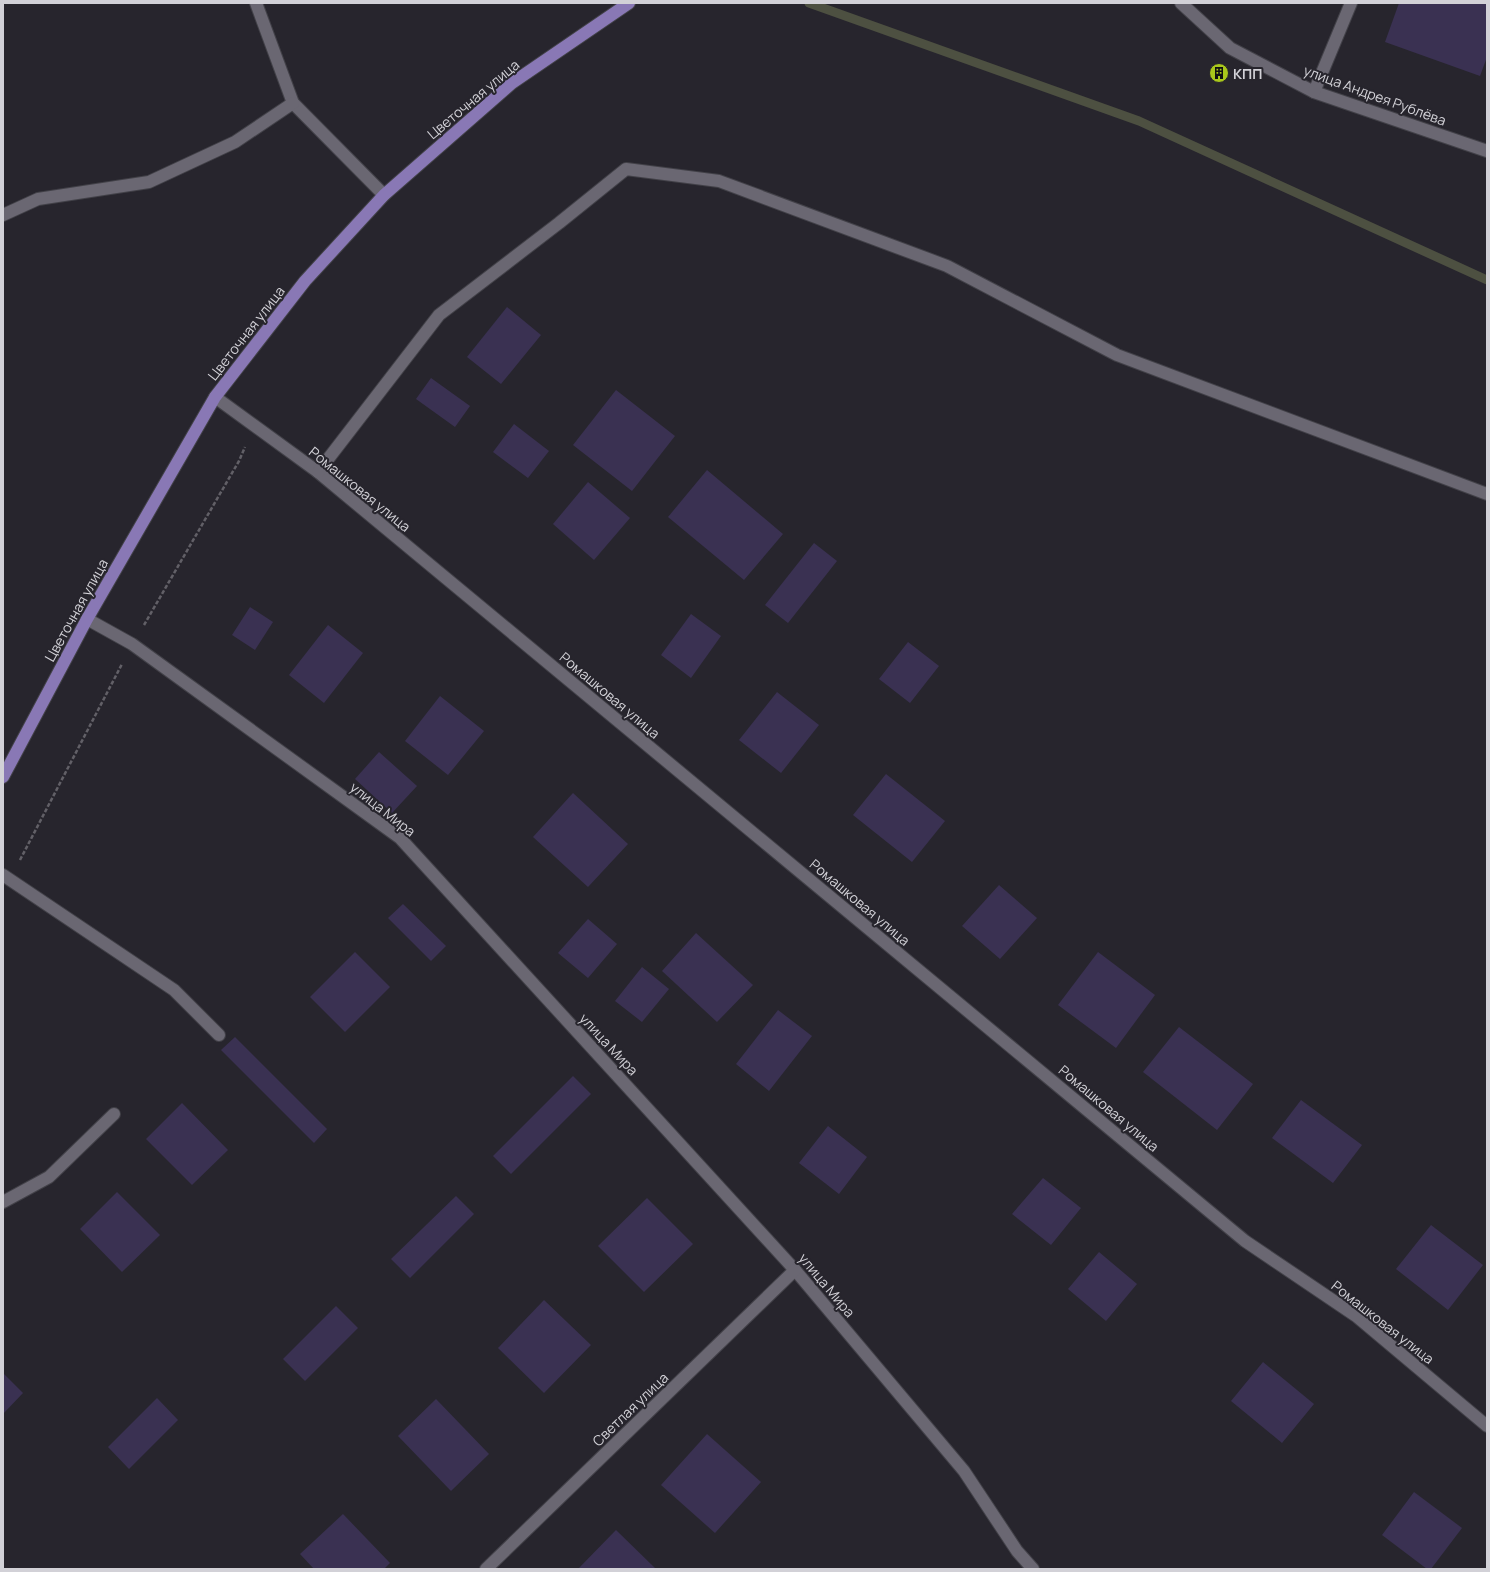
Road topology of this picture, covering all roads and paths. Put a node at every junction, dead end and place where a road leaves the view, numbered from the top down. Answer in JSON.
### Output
{"nodes":[{"id":1,"x":256,"y":3,"type":"edge"},
{"id":2,"x":629,"y":3,"type":"edge"},
{"id":3,"x":1181,"y":3,"type":"edge"},
{"id":4,"x":1351,"y":3,"type":"edge"},
{"id":5,"x":1314,"y":92,"type":"junction"},
{"id":6,"x":293,"y":103,"type":"junction"},
{"id":7,"x":1487,"y":151,"type":"edge"},
{"id":8,"x":384,"y":194,"type":"junction"},
{"id":9,"x":3,"y":215,"type":"edge"},
{"id":10,"x":215,"y":398,"type":"junction"},
{"id":11,"x":318,"y":472,"type":"junction"},
{"id":12,"x":1487,"y":494,"type":"edge"},
{"id":13,"x":87,"y":619,"type":"junction"},
{"id":14,"x":3,"y":777,"type":"edge"},
{"id":15,"x":3,"y":875,"type":"edge"},
{"id":16,"x":219,"y":1036,"type":"dead end"},
{"id":17,"x":114,"y":1114,"type":"dead end"},
{"id":18,"x":3,"y":1202,"type":"edge"},
{"id":19,"x":795,"y":1270,"type":"junction"},
{"id":20,"x":1487,"y":1426,"type":"edge"},
{"id":21,"x":486,"y":1569,"type":"edge"},
{"id":22,"x":1033,"y":1569,"type":"edge"}],
"edges":[{"from":1,"to":6,"type":"street"},
{"from":2,"to":8,"type":"main road","name":"Цветочная улица"},
{"from":3,"to":5,"type":"street","name":"улица Андрея Рублёва"},
{"from":4,"to":5,"type":"street"},
{"from":5,"to":7,"type":"street","name":"улица Андрея Рублёва"},
{"from":6,"to":8,"type":"street"},
{"from":6,"to":9,"type":"street"},
{"from":8,"to":10,"type":"main road","name":"Цветочная улица"},
{"from":10,"to":11,"type":"street","name":"Ромашковая улица"},
{"from":10,"to":13,"type":"main road","name":"Цветочная улица"},
{"from":11,"to":12,"type":"street"},
{"from":11,"to":20,"type":"street","name":"Ромашковая улица"},
{"from":13,"to":14,"type":"main road","name":"Цветочная улица"},
{"from":13,"to":19,"type":"street","name":"улица Мира"},
{"from":15,"to":16,"type":"street"},
{"from":17,"to":18,"type":"street"},
{"from":19,"to":21,"type":"street","name":"Светлая улица"},
{"from":19,"to":22,"type":"street","name":"улица Мира"}]}
